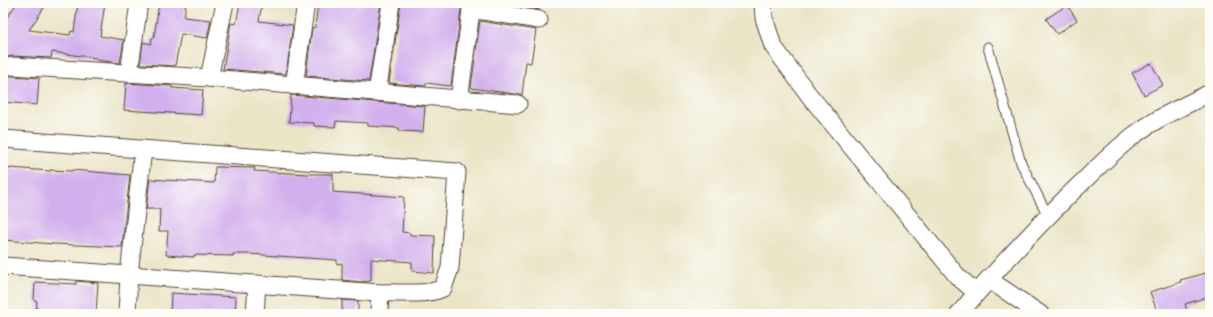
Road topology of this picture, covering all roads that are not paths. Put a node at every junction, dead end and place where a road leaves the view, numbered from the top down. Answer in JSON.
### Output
{"nodes":[{"id":1,"x":139,"y":3,"type":"edge"},
{"id":2,"x":225,"y":3,"type":"edge"},
{"id":3,"x":306,"y":3,"type":"edge"},
{"id":4,"x":391,"y":3,"type":"edge"},
{"id":5,"x":763,"y":3,"type":"edge"},
{"id":6,"x":472,"y":6,"type":"edge"},
{"id":7,"x":539,"y":20,"type":"dead end"},
{"id":8,"x":988,"y":47,"type":"dead end"},
{"id":9,"x":12,"y":66,"type":"dead end"},
{"id":10,"x":128,"y":73,"type":"junction"},
{"id":11,"x":209,"y":78,"type":"junction"},
{"id":12,"x":294,"y":86,"type":"junction"},
{"id":13,"x":377,"y":93,"type":"junction"},
{"id":14,"x":1210,"y":93,"type":"edge"},
{"id":15,"x":459,"y":100,"type":"junction"},
{"id":16,"x":518,"y":104,"type":"dead end"},
{"id":17,"x":3,"y":138,"type":"edge"},
{"id":18,"x":143,"y":149,"type":"junction"},
{"id":19,"x":1048,"y":216,"type":"junction"},
{"id":20,"x":3,"y":266,"type":"edge"},
{"id":21,"x":130,"y":275,"type":"junction"},
{"id":22,"x":988,"y":280,"type":"junction"},
{"id":23,"x":257,"y":284,"type":"junction"},
{"id":24,"x":380,"y":292,"type":"junction"},
{"id":25,"x":977,"y":293,"type":"junction"},
{"id":26,"x":127,"y":314,"type":"edge"},
{"id":27,"x":255,"y":314,"type":"edge"},
{"id":28,"x":379,"y":314,"type":"edge"},
{"id":29,"x":960,"y":314,"type":"edge"},
{"id":30,"x":1040,"y":314,"type":"edge"}],
"edges":[{"from":1,"to":10,"type":"street"},
{"from":2,"to":11,"type":"street"},
{"from":3,"to":12,"type":"street"},
{"from":4,"to":13,"type":"street"},
{"from":5,"to":25,"type":"street"},
{"from":6,"to":7,"type":"street"},
{"from":6,"to":15,"type":"street"},
{"from":8,"to":19,"type":"lane"},
{"from":9,"to":10,"type":"street"},
{"from":10,"to":11,"type":"street"},
{"from":11,"to":12,"type":"street"},
{"from":12,"to":13,"type":"street"},
{"from":13,"to":15,"type":"street"},
{"from":14,"to":19,"type":"street"},
{"from":15,"to":16,"type":"street"},
{"from":17,"to":18,"type":"street"},
{"from":18,"to":21,"type":"street"},
{"from":18,"to":24,"type":"street"},
{"from":19,"to":22,"type":"street"},
{"from":20,"to":21,"type":"street"},
{"from":21,"to":23,"type":"street"},
{"from":21,"to":26,"type":"street"},
{"from":22,"to":25,"type":"street"},
{"from":22,"to":30,"type":"street"},
{"from":23,"to":24,"type":"street"},
{"from":23,"to":27,"type":"street"},
{"from":24,"to":28,"type":"street"},
{"from":25,"to":29,"type":"street"}]}
